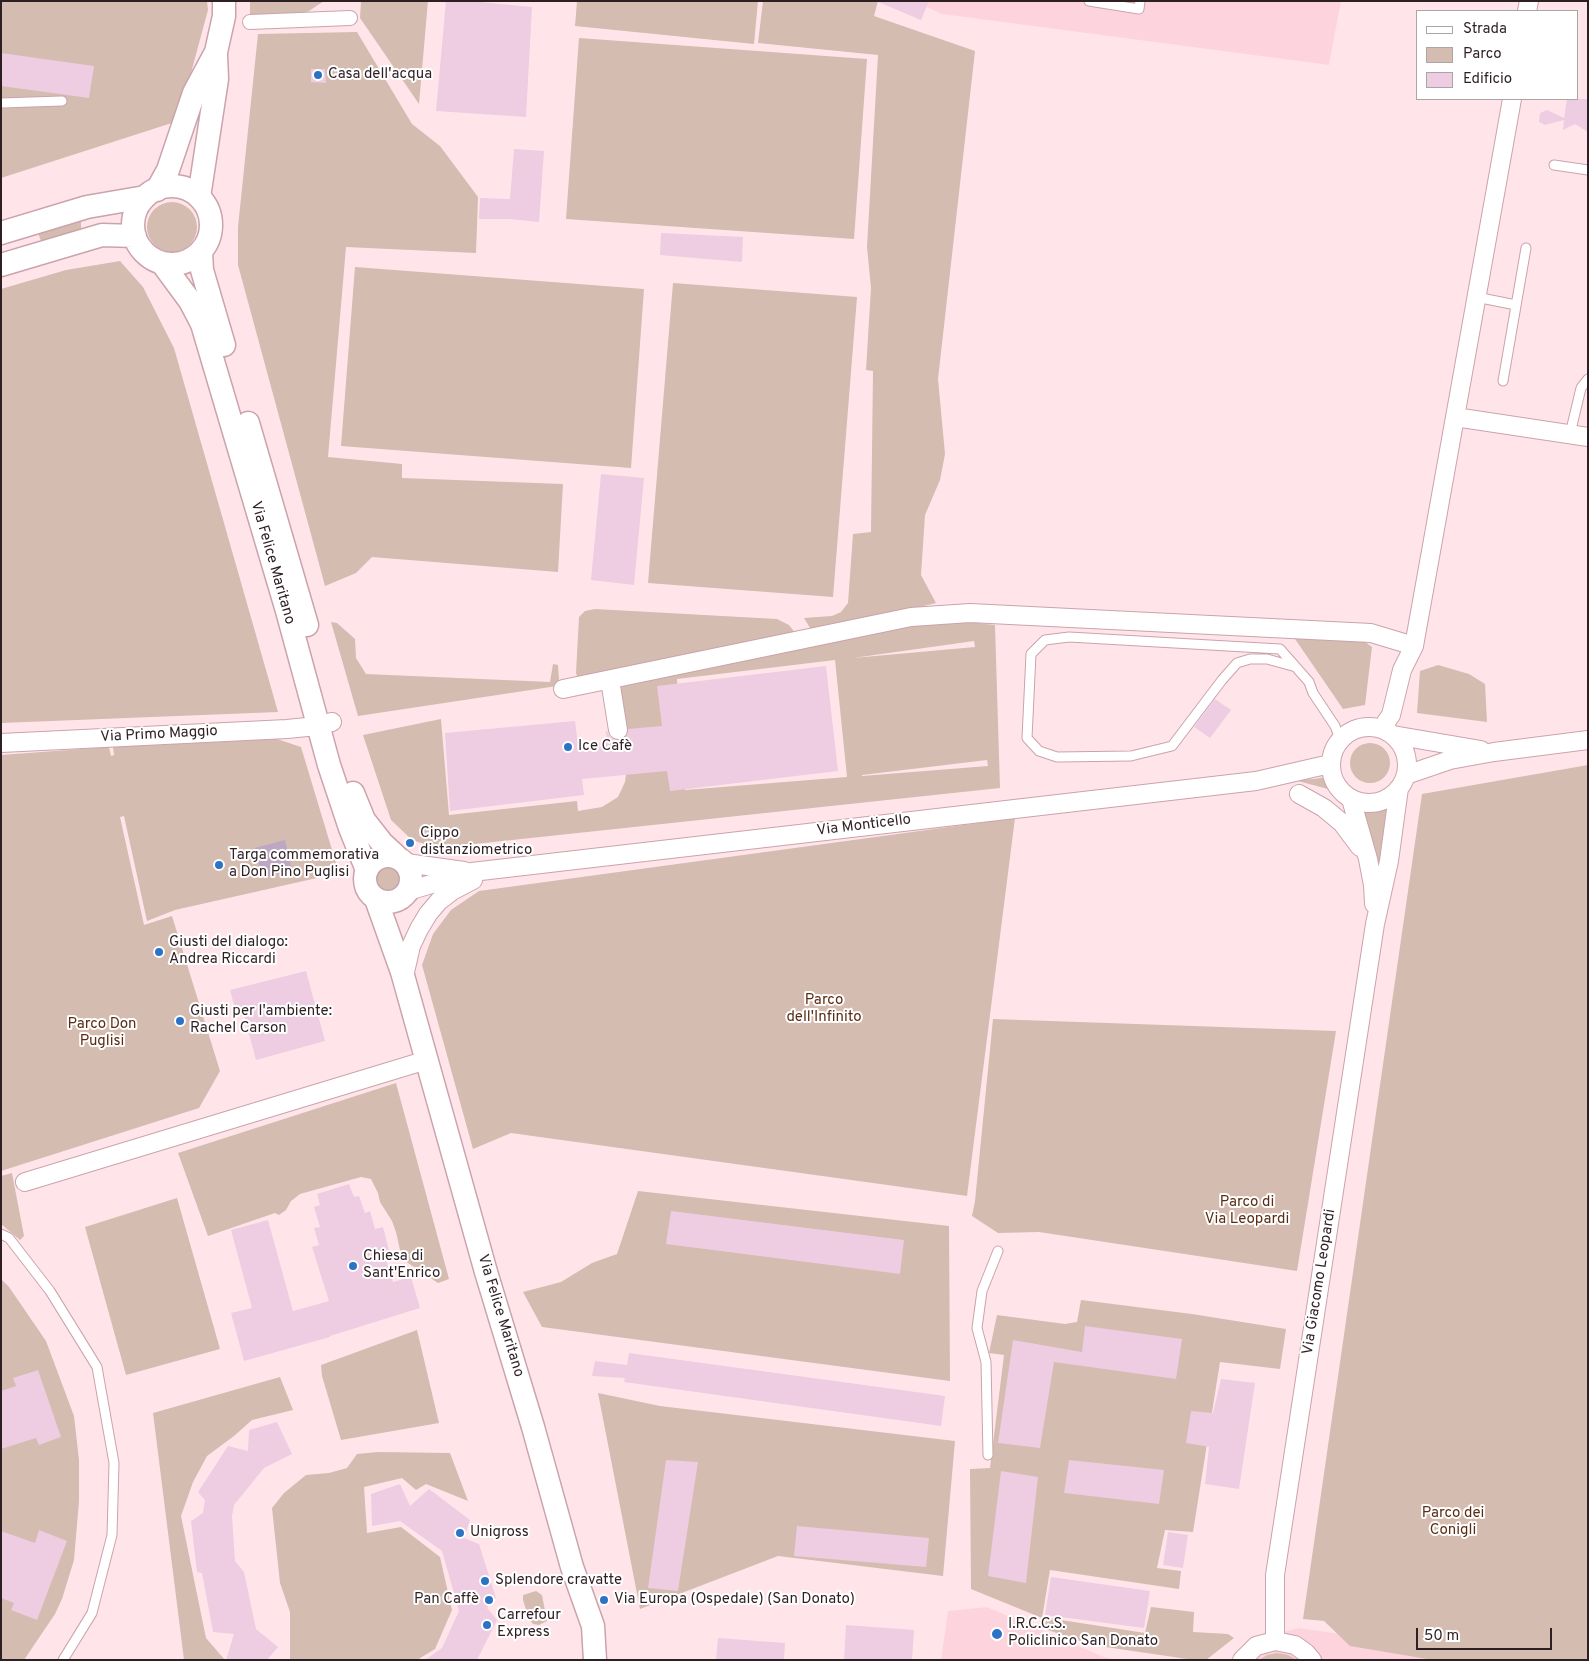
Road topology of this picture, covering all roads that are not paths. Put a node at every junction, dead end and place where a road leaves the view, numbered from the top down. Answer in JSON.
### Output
{"nodes":[{"id":1,"x":224,"y":1,"type":"edge"},
{"id":2,"x":1089,"y":1,"type":"edge"},
{"id":3,"x":1140,"y":1,"type":"edge"},
{"id":4,"x":350,"y":18,"type":"dead end"},
{"id":5,"x":250,"y":22,"type":"dead end"},
{"id":6,"x":216,"y":52,"type":"junction"},
{"id":7,"x":1512,"y":100,"type":"edge"},
{"id":8,"x":62,"y":101,"type":"dead end"},
{"id":9,"x":1,"y":103,"type":"edge"},
{"id":10,"x":1554,"y":165,"type":"dead end"},
{"id":11,"x":1588,"y":170,"type":"edge"},
{"id":12,"x":151,"y":193,"type":"junction"},
{"id":13,"x":199,"y":197,"type":"junction"},
{"id":14,"x":2,"y":230,"type":"edge"},
{"id":15,"x":135,"y":236,"type":"junction"},
{"id":16,"x":1526,"y":248,"type":"dead end"},
{"id":17,"x":201,"y":252,"type":"junction"},
{"id":18,"x":7,"y":263,"type":"edge"},
{"id":19,"x":162,"y":264,"type":"junction"},
{"id":20,"x":1476,"y":297,"type":"junction"},
{"id":21,"x":1516,"y":305,"type":"junction"},
{"id":22,"x":1588,"y":379,"type":"edge"},
{"id":23,"x":1503,"y":381,"type":"dead end"},
{"id":24,"x":1455,"y":417,"type":"junction"},
{"id":25,"x":1570,"y":434,"type":"junction"},
{"id":26,"x":1588,"y":437,"type":"edge"},
{"id":27,"x":1414,"y":646,"type":"junction"},
{"id":28,"x":1296,"y":667,"type":"junction"},
{"id":29,"x":610,"y":680,"type":"junction"},
{"id":30,"x":563,"y":689,"type":"dead end"},
{"id":31,"x":324,"y":724,"type":"junction"},
{"id":32,"x":618,"y":730,"type":"dead end"},
{"id":33,"x":1389,"y":733,"type":"junction"},
{"id":34,"x":1340,"y":739,"type":"junction"},
{"id":35,"x":1588,"y":740,"type":"edge"},
{"id":36,"x":1,"y":743,"type":"edge"},
{"id":37,"x":1494,"y":752,"type":"junction"},
{"id":38,"x":1330,"y":764,"type":"junction"},
{"id":39,"x":1256,"y":781,"type":"junction"},
{"id":40,"x":1402,"y":782,"type":"junction"},
{"id":41,"x":1299,"y":794,"type":"junction"},
{"id":42,"x":1348,"y":797,"type":"junction"},
{"id":43,"x":1368,"y":858,"type":"junction"},
{"id":44,"x":401,"y":860,"type":"junction"},
{"id":45,"x":533,"y":865,"type":"junction"},
{"id":46,"x":367,"y":870,"type":"junction"},
{"id":47,"x":472,"y":872,"type":"junction"},
{"id":48,"x":405,"y":894,"type":"junction"},
{"id":49,"x":376,"y":899,"type":"junction"},
{"id":50,"x":1375,"y":924,"type":"junction"},
{"id":51,"x":404,"y":980,"type":"junction"},
{"id":52,"x":427,"y":1060,"type":"junction"},
{"id":53,"x":25,"y":1182,"type":"dead end"},
{"id":54,"x":1,"y":1234,"type":"edge"},
{"id":55,"x":998,"y":1251,"type":"dead end"},
{"id":56,"x":988,"y":1455,"type":"dead end"},
{"id":57,"x":1275,"y":1641,"type":"junction"},
{"id":58,"x":62,"y":1660,"type":"edge"},
{"id":59,"x":595,"y":1660,"type":"edge"},
{"id":60,"x":1242,"y":1660,"type":"edge"},
{"id":61,"x":1312,"y":1660,"type":"edge"}],
"edges":[{"from":1,"to":6,"type":"street"},
{"from":2,"to":3,"type":"lane"},
{"from":4,"to":5,"type":"street"},
{"from":6,"to":12,"type":"street"},
{"from":6,"to":13,"type":"street"},
{"from":7,"to":20,"type":"street"},
{"from":8,"to":9,"type":"lane"},
{"from":10,"to":11,"type":"lane"},
{"from":12,"to":13,"type":"street"},
{"from":12,"to":14,"type":"street"},
{"from":12,"to":15,"type":"street"},
{"from":13,"to":17,"type":"street"},
{"from":14,"to":18,"type":"street"},
{"from":15,"to":18,"type":"street"},
{"from":15,"to":19,"type":"street"},
{"from":16,"to":21,"type":"lane"},
{"from":17,"to":19,"type":"street"},
{"from":17,"to":31,"type":"street","name":"Via Felice Maritano"},
{"from":19,"to":31,"type":"street","name":"Via Felice Maritano"},
{"from":20,"to":21,"type":"lane"},
{"from":20,"to":24,"type":"street"},
{"from":21,"to":23,"type":"lane"},
{"from":22,"to":25,"type":"lane"},
{"from":24,"to":25,"type":"street"},
{"from":24,"to":27,"type":"street"},
{"from":25,"to":26,"type":"street"},
{"from":27,"to":29,"type":"street"},
{"from":27,"to":33,"type":"street"},
{"from":28,"to":28,"type":"lane"},
{"from":28,"to":34,"type":"lane"},
{"from":29,"to":30,"type":"street"},
{"from":29,"to":32,"type":"street"},
{"from":31,"to":36,"type":"street","name":"Via Primo Maggio"},
{"from":31,"to":44,"type":"street","name":"Via Felice Maritano"},
{"from":31,"to":46,"type":"street","name":"Via Felice Maritano"},
{"from":33,"to":34,"type":"street"},
{"from":33,"to":37,"type":"street"},
{"from":33,"to":40,"type":"street"},
{"from":34,"to":38,"type":"street"},
{"from":35,"to":37,"type":"street"},
{"from":37,"to":40,"type":"street"},
{"from":38,"to":39,"type":"street","name":"Via Monticello"},
{"from":38,"to":42,"type":"street"},
{"from":39,"to":41,"type":"street","name":"Via Monticello"},
{"from":39,"to":45,"type":"street","name":"Via Monticello"},
{"from":40,"to":42,"type":"street"},
{"from":40,"to":50,"type":"street","name":"Via Giacomo Leopardi"},
{"from":41,"to":42,"type":"street","name":"Via Monticello"},
{"from":41,"to":43,"type":"street","name":"Via Giacomo Leopardi"},
{"from":42,"to":43,"type":"street","name":"Via Giacomo Leopardi"},
{"from":43,"to":50,"type":"street","name":"Via Giacomo Leopardi"},
{"from":44,"to":46,"type":"street"},
{"from":44,"to":47,"type":"street","name":"Via Monticello"},
{"from":44,"to":48,"type":"street"},
{"from":45,"to":47,"type":"street","name":"Via Monticello"},
{"from":45,"to":51,"type":"street"},
{"from":46,"to":49,"type":"street"},
{"from":47,"to":48,"type":"street","name":"Via Monticello"},
{"from":48,"to":49,"type":"street"},
{"from":48,"to":51,"type":"street","name":"Via Felice Maritano"},
{"from":49,"to":51,"type":"street","name":"Via Felice Maritano"},
{"from":50,"to":57,"type":"street","name":"Via Giacomo Leopardi"},
{"from":51,"to":52,"type":"street","name":"Via Felice Maritano"},
{"from":52,"to":53,"type":"street"},
{"from":52,"to":59,"type":"street","name":"Via Felice Maritano"},
{"from":54,"to":58,"type":"lane"},
{"from":55,"to":56,"type":"lane"},
{"from":57,"to":60,"type":"street"},
{"from":57,"to":61,"type":"street"}]}
